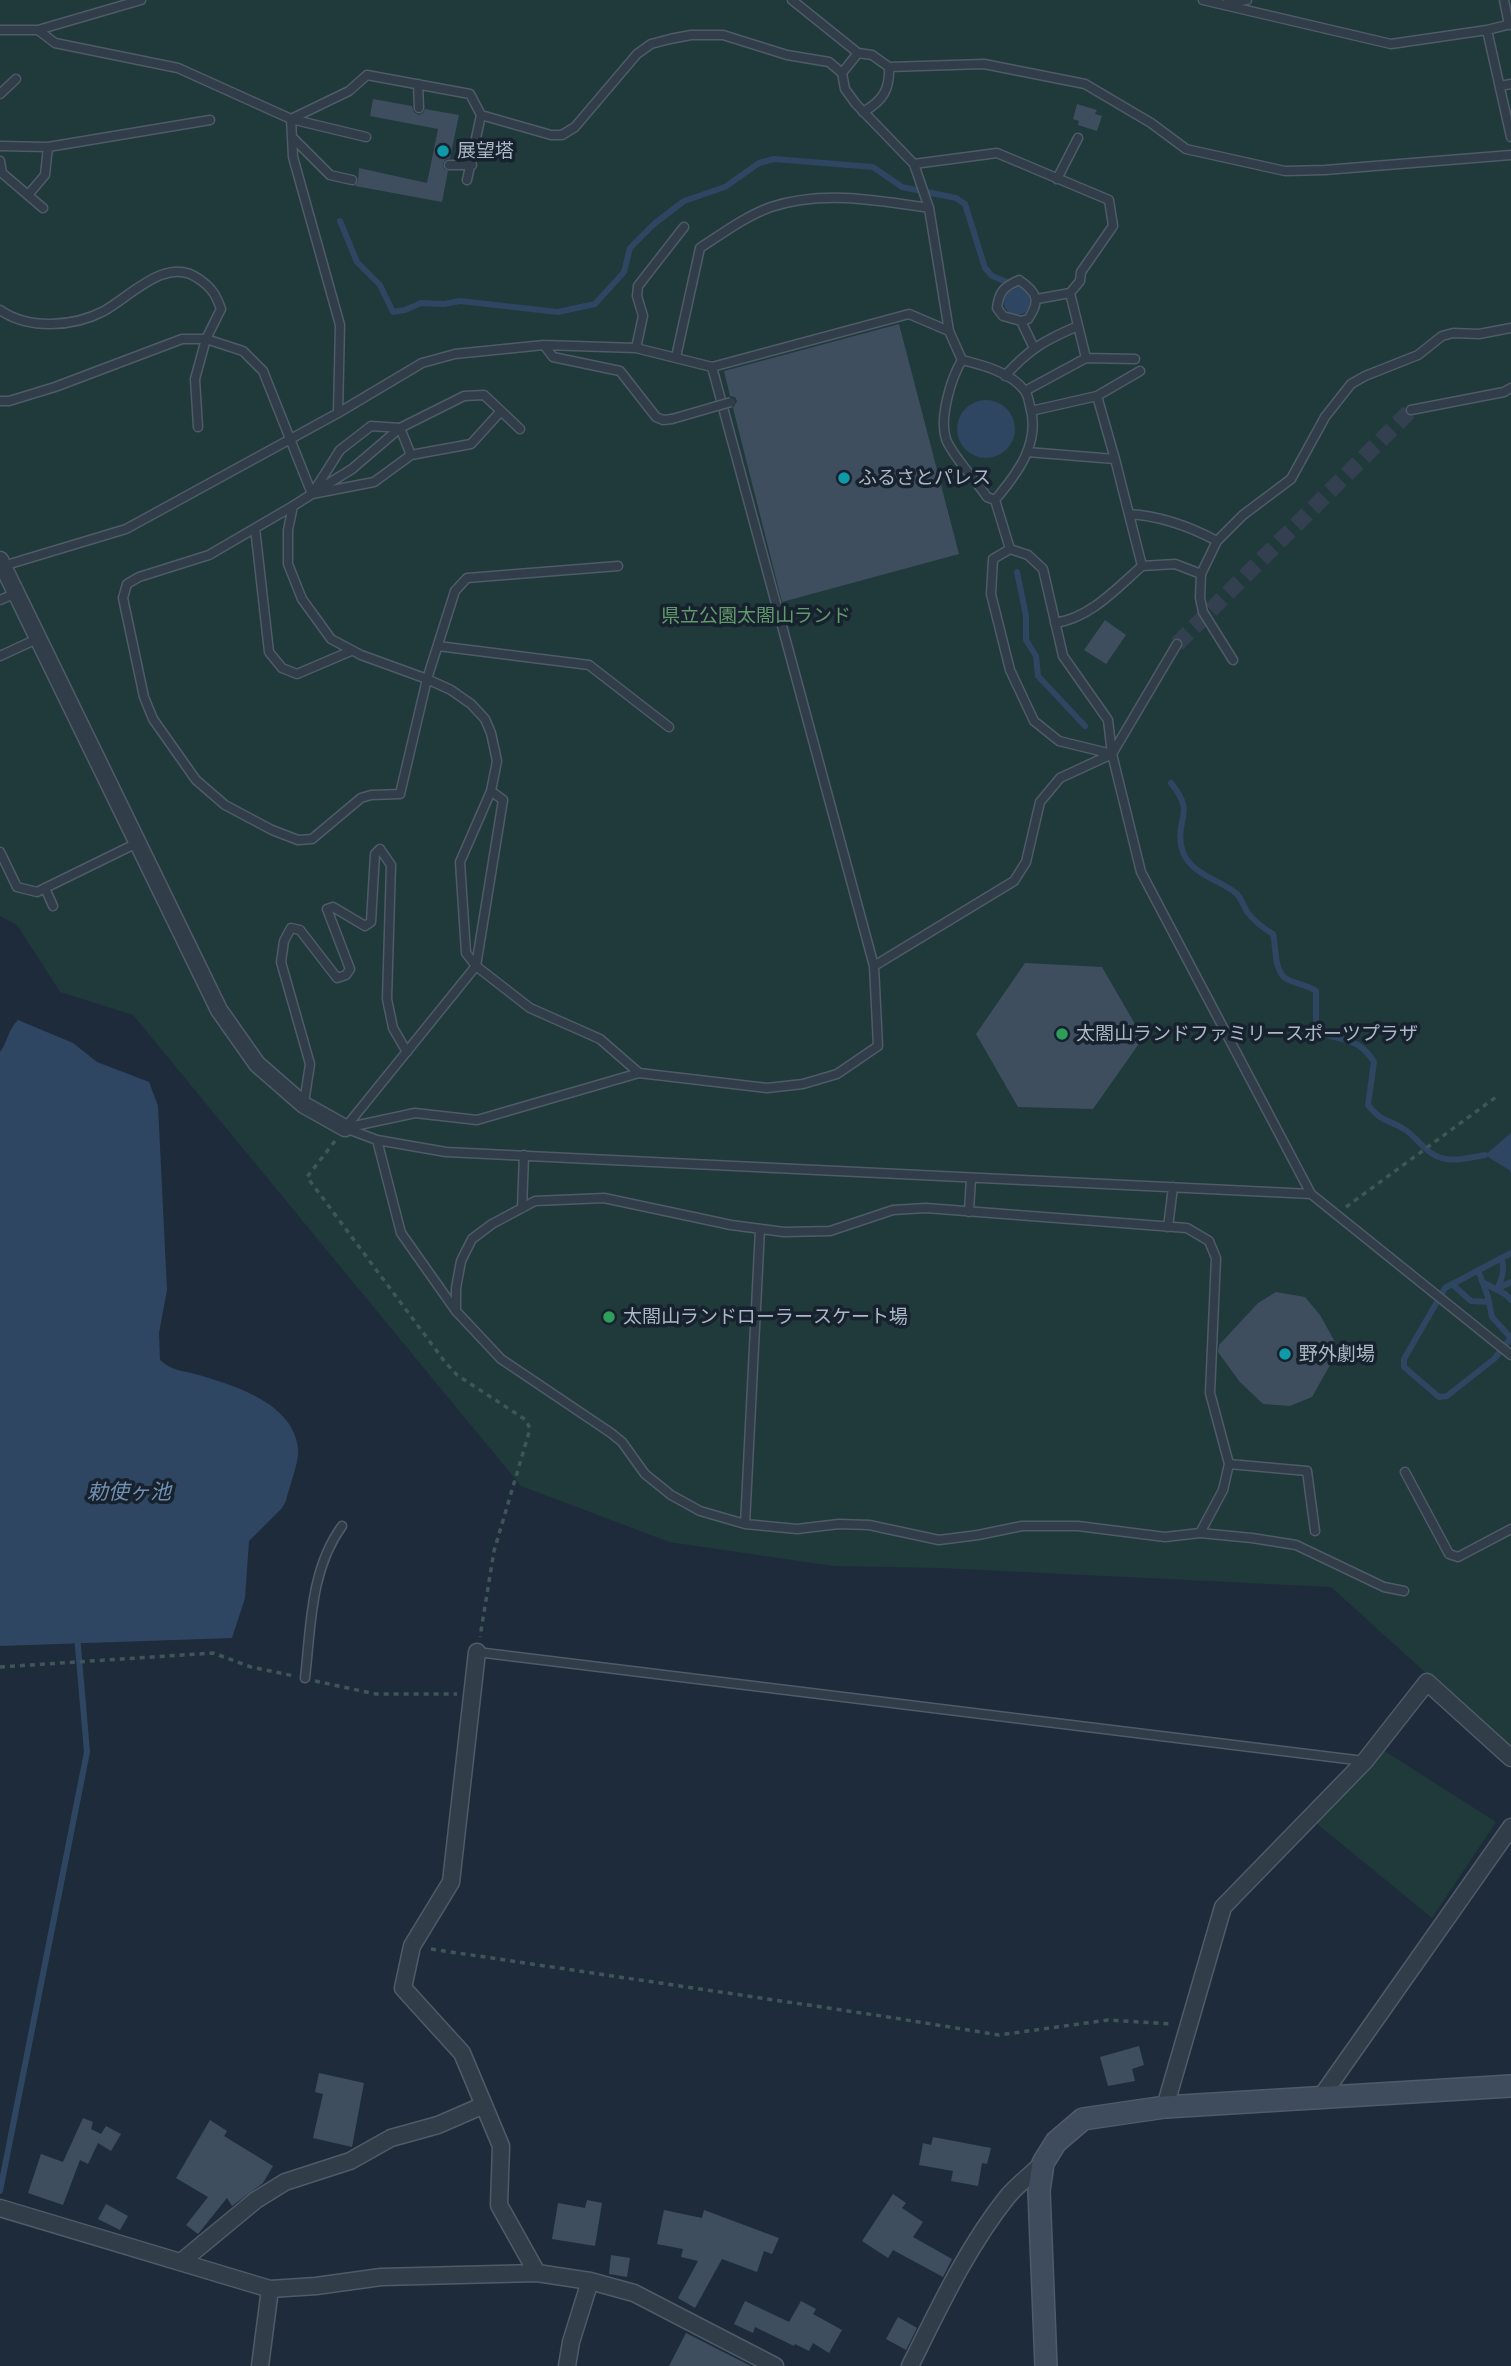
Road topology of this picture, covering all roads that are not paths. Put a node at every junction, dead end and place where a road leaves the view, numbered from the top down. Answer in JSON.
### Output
{"nodes":[{"id":1,"x":141,"y":0,"type":"edge"},
{"id":2,"x":792,"y":0,"type":"edge"},
{"id":3,"x":1203,"y":0,"type":"edge"},
{"id":4,"x":1247,"y":0,"type":"edge"},
{"id":5,"x":1504,"y":0,"type":"edge"},
{"id":6,"x":1220,"y":4,"type":"junction"},
{"id":7,"x":1510,"y":25,"type":"edge"},
{"id":8,"x":0,"y":30,"type":"edge"},
{"id":9,"x":37,"y":30,"type":"junction"},
{"id":10,"x":1487,"y":30,"type":"junction"},
{"id":11,"x":858,"y":53,"type":"junction"},
{"id":12,"x":889,"y":67,"type":"junction"},
{"id":13,"x":842,"y":73,"type":"junction"},
{"id":14,"x":16,"y":79,"type":"dead end"},
{"id":15,"x":418,"y":84,"type":"junction"},
{"id":16,"x":1511,"y":84,"type":"edge"},
{"id":17,"x":1500,"y":86,"type":"junction"},
{"id":18,"x":0,"y":94,"type":"edge"},
{"id":19,"x":419,"y":108,"type":"dead end"},
{"id":20,"x":863,"y":112,"type":"junction"},
{"id":21,"x":481,"y":115,"type":"junction"},
{"id":22,"x":291,"y":118,"type":"junction"},
{"id":23,"x":211,"y":120,"type":"dead end"},
{"id":24,"x":292,"y":137,"type":"junction"},
{"id":25,"x":366,"y":137,"type":"dead end"},
{"id":26,"x":1511,"y":137,"type":"edge"},
{"id":27,"x":1078,"y":138,"type":"dead end"},
{"id":28,"x":0,"y":146,"type":"edge"},
{"id":29,"x":48,"y":147,"type":"junction"},
{"id":30,"x":1511,"y":155,"type":"edge"},
{"id":31,"x":0,"y":161,"type":"edge"},
{"id":32,"x":472,"y":164,"type":"junction"},
{"id":33,"x":914,"y":164,"type":"junction"},
{"id":34,"x":449,"y":165,"type":"dead end"},
{"id":35,"x":1,"y":176,"type":"edge"},
{"id":36,"x":1057,"y":179,"type":"junction"},
{"id":37,"x":352,"y":180,"type":"dead end"},
{"id":38,"x":467,"y":180,"type":"dead end"},
{"id":39,"x":28,"y":195,"type":"junction"},
{"id":40,"x":43,"y":208,"type":"dead end"},
{"id":41,"x":929,"y":208,"type":"junction"},
{"id":42,"x":684,"y":227,"type":"dead end"},
{"id":43,"x":1070,"y":293,"type":"junction"},
{"id":44,"x":1037,"y":299,"type":"junction"},
{"id":45,"x":0,"y":310,"type":"edge"},
{"id":46,"x":1021,"y":321,"type":"junction"},
{"id":47,"x":1079,"y":326,"type":"junction"},
{"id":48,"x":1511,"y":328,"type":"edge"},
{"id":49,"x":949,"y":331,"type":"junction"},
{"id":50,"x":206,"y":339,"type":"junction"},
{"id":51,"x":544,"y":345,"type":"junction"},
{"id":52,"x":636,"y":348,"type":"junction"},
{"id":53,"x":1034,"y":348,"type":"junction"},
{"id":54,"x":676,"y":357,"type":"junction"},
{"id":55,"x":1086,"y":358,"type":"junction"},
{"id":56,"x":1135,"y":359,"type":"dead end"},
{"id":57,"x":962,"y":360,"type":"junction"},
{"id":58,"x":712,"y":367,"type":"junction"},
{"id":59,"x":1140,"y":371,"type":"dead end"},
{"id":60,"x":1005,"y":376,"type":"junction"},
{"id":61,"x":1511,"y":388,"type":"edge"},
{"id":62,"x":1025,"y":391,"type":"junction"},
{"id":63,"x":1097,"y":396,"type":"junction"},
{"id":64,"x":0,"y":401,"type":"edge"},
{"id":65,"x":732,"y":402,"type":"dead end"},
{"id":66,"x":1411,"y":410,"type":"tunnel mouth"},
{"id":67,"x":501,"y":411,"type":"junction"},
{"id":68,"x":1031,"y":411,"type":"junction"},
{"id":69,"x":338,"y":413,"type":"junction"},
{"id":70,"x":198,"y":427,"type":"dead end"},
{"id":71,"x":400,"y":428,"type":"junction"},
{"id":72,"x":520,"y":429,"type":"dead end"},
{"id":73,"x":290,"y":439,"type":"junction"},
{"id":74,"x":1027,"y":452,"type":"junction"},
{"id":75,"x":411,"y":455,"type":"junction"},
{"id":76,"x":1115,"y":459,"type":"junction"},
{"id":77,"x":312,"y":494,"type":"junction"},
{"id":78,"x":995,"y":500,"type":"junction"},
{"id":79,"x":293,"y":506,"type":"junction"},
{"id":80,"x":1129,"y":514,"type":"junction"},
{"id":81,"x":255,"y":528,"type":"junction"},
{"id":82,"x":1217,"y":541,"type":"junction"},
{"id":83,"x":1010,"y":550,"type":"junction"},
{"id":84,"x":2,"y":563,"type":"edge"},
{"id":85,"x":618,"y":566,"type":"dead end"},
{"id":86,"x":1142,"y":566,"type":"junction"},
{"id":87,"x":1201,"y":574,"type":"junction"},
{"id":88,"x":17,"y":593,"type":"junction"},
{"id":89,"x":0,"y":600,"type":"edge"},
{"id":90,"x":1055,"y":623,"type":"junction"},
{"id":91,"x":38,"y":638,"type":"junction"},
{"id":92,"x":1177,"y":644,"type":"tunnel mouth"},
{"id":93,"x":438,"y":646,"type":"junction"},
{"id":94,"x":351,"y":651,"type":"junction"},
{"id":95,"x":0,"y":656,"type":"edge"},
{"id":96,"x":1233,"y":660,"type":"dead end"},
{"id":97,"x":427,"y":679,"type":"junction"},
{"id":98,"x":669,"y":727,"type":"dead end"},
{"id":99,"x":1112,"y":754,"type":"junction"},
{"id":100,"x":491,"y":791,"type":"junction"},
{"id":101,"x":138,"y":842,"type":"junction"},
{"id":102,"x":0,"y":852,"type":"edge"},
{"id":103,"x":45,"y":888,"type":"junction"},
{"id":104,"x":52,"y":906,"type":"dead end"},
{"id":105,"x":874,"y":965,"type":"junction"},
{"id":106,"x":476,"y":966,"type":"junction"},
{"id":107,"x":407,"y":1052,"type":"junction"},
{"id":108,"x":639,"y":1073,"type":"junction"},
{"id":109,"x":304,"y":1105,"type":"junction"},
{"id":110,"x":345,"y":1128,"type":"junction"},
{"id":111,"x":377,"y":1140,"type":"junction"},
{"id":112,"x":524,"y":1154,"type":"junction"},
{"id":113,"x":971,"y":1178,"type":"junction"},
{"id":114,"x":1173,"y":1187,"type":"junction"},
{"id":115,"x":1311,"y":1194,"type":"junction"},
{"id":116,"x":522,"y":1208,"type":"junction"},
{"id":117,"x":969,"y":1212,"type":"junction"},
{"id":118,"x":1168,"y":1227,"type":"junction"},
{"id":119,"x":760,"y":1228,"type":"junction"},
{"id":120,"x":456,"y":1311,"type":"junction"},
{"id":121,"x":1511,"y":1355,"type":"edge"},
{"id":122,"x":1229,"y":1464,"type":"junction"},
{"id":123,"x":1405,"y":1472,"type":"dead end"},
{"id":124,"x":745,"y":1524,"type":"junction"},
{"id":125,"x":342,"y":1526,"type":"dead end"},
{"id":126,"x":1511,"y":1529,"type":"edge"},
{"id":127,"x":1315,"y":1531,"type":"dead end"},
{"id":128,"x":1200,"y":1533,"type":"junction"},
{"id":129,"x":1404,"y":1591,"type":"dead end"},
{"id":130,"x":478,"y":1652,"type":"joint"},
{"id":131,"x":305,"y":1678,"type":"road end"},
{"id":132,"x":1511,"y":1758,"type":"edge"},
{"id":133,"x":1365,"y":1761,"type":"junction"},
{"id":134,"x":1511,"y":1827,"type":"edge"},
{"id":135,"x":1511,"y":2086,"type":"edge"},
{"id":136,"x":1321,"y":2097,"type":"junction"},
{"id":137,"x":484,"y":2105,"type":"junction"},
{"id":138,"x":1165,"y":2107,"type":"junction"},
{"id":139,"x":1043,"y":2163,"type":"junction"},
{"id":140,"x":3,"y":2209,"type":"edge"},
{"id":141,"x":181,"y":2262,"type":"junction"},
{"id":142,"x":537,"y":2273,"type":"junction"},
{"id":143,"x":590,"y":2281,"type":"junction"},
{"id":144,"x":270,"y":2290,"type":"junction"},
{"id":145,"x":260,"y":2366,"type":"edge"},
{"id":146,"x":567,"y":2366,"type":"edge"},
{"id":147,"x":775,"y":2366,"type":"edge"},
{"id":148,"x":910,"y":2366,"type":"edge"},
{"id":149,"x":1046,"y":2366,"type":"edge"}],
"edges":[{"from":1,"to":9,"type":"lane"},
{"from":2,"to":11,"type":"lane"},
{"from":3,"to":6,"type":"lane"},
{"from":4,"to":6,"type":"lane"},
{"from":5,"to":7,"type":"lane"},
{"from":6,"to":10,"type":"lane"},
{"from":7,"to":10,"type":"lane"},
{"from":8,"to":9,"type":"lane"},
{"from":9,"to":22,"type":"lane"},
{"from":10,"to":17,"type":"lane"},
{"from":11,"to":12,"type":"lane"},
{"from":11,"to":13,"type":"lane"},
{"from":12,"to":20,"type":"lane"},
{"from":12,"to":30,"type":"lane"},
{"from":13,"to":20,"type":"lane"},
{"from":13,"to":21,"type":"lane"},
{"from":14,"to":18,"type":"lane"},
{"from":15,"to":19,"type":"lane"},
{"from":15,"to":21,"type":"lane"},
{"from":15,"to":22,"type":"lane"},
{"from":16,"to":17,"type":"lane"},
{"from":17,"to":26,"type":"lane"},
{"from":20,"to":33,"type":"lane"},
{"from":21,"to":32,"type":"lane"},
{"from":22,"to":24,"type":"lane"},
{"from":22,"to":25,"type":"lane"},
{"from":23,"to":29,"type":"lane"},
{"from":24,"to":37,"type":"lane"},
{"from":24,"to":69,"type":"lane"},
{"from":27,"to":36,"type":"lane"},
{"from":28,"to":29,"type":"lane"},
{"from":29,"to":39,"type":"lane"},
{"from":31,"to":35,"type":"lane"},
{"from":32,"to":34,"type":"lane"},
{"from":32,"to":38,"type":"lane"},
{"from":33,"to":36,"type":"lane"},
{"from":33,"to":41,"type":"lane"},
{"from":35,"to":39,"type":"lane"},
{"from":36,"to":43,"type":"lane"},
{"from":39,"to":40,"type":"lane"},
{"from":41,"to":49,"type":"lane"},
{"from":41,"to":54,"type":"lane"},
{"from":42,"to":52,"type":"lane"},
{"from":43,"to":44,"type":"lane"},
{"from":43,"to":47,"type":"lane"},
{"from":44,"to":46,"type":"lane"},
{"from":44,"to":46,"type":"lane"},
{"from":45,"to":50,"type":"lane"},
{"from":46,"to":53,"type":"lane"},
{"from":47,"to":53,"type":"lane"},
{"from":47,"to":55,"type":"lane"},
{"from":48,"to":82,"type":"lane"},
{"from":49,"to":57,"type":"lane"},
{"from":49,"to":58,"type":"lane"},
{"from":50,"to":64,"type":"lane"},
{"from":50,"to":70,"type":"lane"},
{"from":50,"to":73,"type":"lane"},
{"from":51,"to":52,"type":"lane"},
{"from":51,"to":65,"type":"lane","bridge":true},
{"from":51,"to":69,"type":"lane"},
{"from":52,"to":54,"type":"lane"},
{"from":53,"to":60,"type":"lane"},
{"from":54,"to":58,"type":"lane"},
{"from":55,"to":56,"type":"lane"},
{"from":55,"to":62,"type":"lane"},
{"from":57,"to":60,"type":"lane"},
{"from":57,"to":78,"type":"lane"},
{"from":58,"to":105,"type":"lane"},
{"from":59,"to":63,"type":"lane"},
{"from":60,"to":62,"type":"lane"},
{"from":61,"to":66,"type":"lane"},
{"from":62,"to":68,"type":"lane"},
{"from":63,"to":68,"type":"lane"},
{"from":63,"to":76,"type":"lane"},
{"from":67,"to":71,"type":"lane"},
{"from":67,"to":72,"type":"lane"},
{"from":67,"to":75,"type":"lane"},
{"from":68,"to":74,"type":"lane"},
{"from":69,"to":73,"type":"lane"},
{"from":71,"to":75,"type":"lane"},
{"from":71,"to":77,"type":"lane"},
{"from":71,"to":77,"type":"lane"},
{"from":73,"to":77,"type":"lane"},
{"from":73,"to":84,"type":"lane"},
{"from":74,"to":76,"type":"lane"},
{"from":74,"to":78,"type":"lane"},
{"from":75,"to":77,"type":"lane"},
{"from":76,"to":80,"type":"lane"},
{"from":77,"to":79,"type":"lane"},
{"from":78,"to":83,"type":"lane"},
{"from":79,"to":81,"type":"lane"},
{"from":79,"to":94,"type":"lane"},
{"from":80,"to":82,"type":"lane"},
{"from":80,"to":86,"type":"lane"},
{"from":81,"to":94,"type":"lane"},
{"from":81,"to":97,"type":"lane"},
{"from":82,"to":87,"type":"lane"},
{"from":83,"to":90,"type":"lane"},
{"from":83,"to":99,"type":"lane"},
{"from":84,"to":88,"type":"street"},
{"from":85,"to":93,"type":"lane"},
{"from":86,"to":87,"type":"lane"},
{"from":86,"to":90,"type":"lane"},
{"from":87,"to":96,"type":"lane"},
{"from":88,"to":89,"type":"lane"},
{"from":88,"to":91,"type":"street"},
{"from":90,"to":99,"type":"lane"},
{"from":91,"to":95,"type":"lane"},
{"from":91,"to":101,"type":"street"},
{"from":92,"to":99,"type":"lane"},
{"from":93,"to":97,"type":"lane"},
{"from":93,"to":98,"type":"lane"},
{"from":94,"to":97,"type":"lane"},
{"from":97,"to":100,"type":"lane"},
{"from":99,"to":105,"type":"lane"},
{"from":99,"to":115,"type":"lane"},
{"from":100,"to":106,"type":"lane"},
{"from":100,"to":106,"type":"lane"},
{"from":101,"to":103,"type":"lane"},
{"from":101,"to":109,"type":"street"},
{"from":102,"to":103,"type":"lane"},
{"from":103,"to":104,"type":"lane"},
{"from":105,"to":108,"type":"lane"},
{"from":106,"to":107,"type":"lane"},
{"from":106,"to":108,"type":"lane"},
{"from":107,"to":109,"type":"lane"},
{"from":107,"to":110,"type":"lane"},
{"from":108,"to":110,"type":"lane"},
{"from":109,"to":110,"type":"street"},
{"from":110,"to":111,"type":"lane"},
{"from":111,"to":112,"type":"lane"},
{"from":111,"to":120,"type":"lane"},
{"from":112,"to":113,"type":"lane"},
{"from":112,"to":116,"type":"lane"},
{"from":113,"to":114,"type":"lane"},
{"from":113,"to":117,"type":"lane"},
{"from":114,"to":115,"type":"lane"},
{"from":114,"to":118,"type":"lane"},
{"from":115,"to":121,"type":"lane"},
{"from":116,"to":119,"type":"lane"},
{"from":116,"to":120,"type":"lane"},
{"from":117,"to":118,"type":"lane"},
{"from":117,"to":119,"type":"lane"},
{"from":118,"to":122,"type":"lane"},
{"from":119,"to":124,"type":"lane"},
{"from":120,"to":124,"type":"lane"},
{"from":122,"to":127,"type":"lane"},
{"from":122,"to":128,"type":"lane"},
{"from":123,"to":126,"type":"lane"},
{"from":124,"to":128,"type":"lane"},
{"from":125,"to":131,"type":"lane"},
{"from":128,"to":129,"type":"lane"},
{"from":130,"to":133,"type":"lane"},
{"from":130,"to":137,"type":"street"},
{"from":132,"to":133,"type":"street"},
{"from":133,"to":138,"type":"street"},
{"from":134,"to":136,"type":"street"},
{"from":135,"to":136,"type":"street"},
{"from":136,"to":138,"type":"street"},
{"from":137,"to":141,"type":"street"},
{"from":137,"to":142,"type":"street"},
{"from":138,"to":139,"type":"street"},
{"from":139,"to":148,"type":"street"},
{"from":139,"to":149,"type":"street"},
{"from":140,"to":141,"type":"street"},
{"from":141,"to":144,"type":"street"},
{"from":142,"to":143,"type":"street"},
{"from":142,"to":144,"type":"street"},
{"from":143,"to":146,"type":"street"},
{"from":143,"to":147,"type":"street"},
{"from":144,"to":145,"type":"street"}]}
